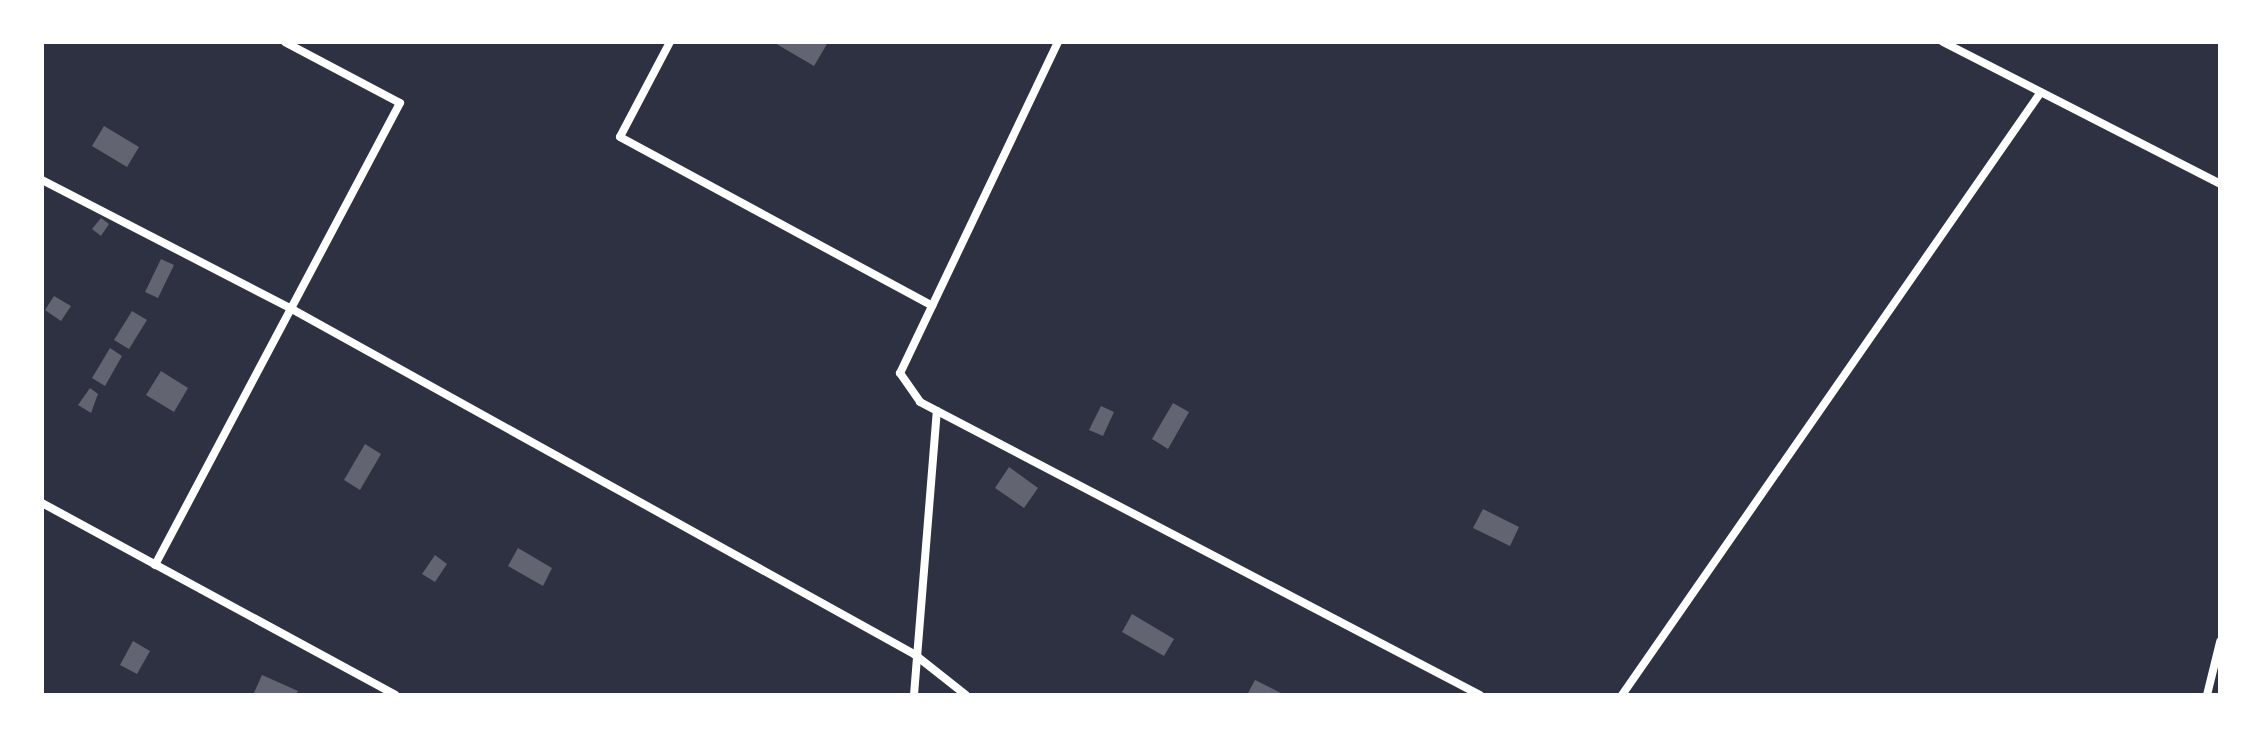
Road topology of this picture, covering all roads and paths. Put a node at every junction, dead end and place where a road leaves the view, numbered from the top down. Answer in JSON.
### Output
{"nodes":[{"id":1,"x":285,"y":42,"type":"edge"},
{"id":2,"x":670,"y":42,"type":"edge"},
{"id":3,"x":1058,"y":42,"type":"edge"},
{"id":4,"x":1943,"y":42,"type":"edge"},
{"id":5,"x":2041,"y":92,"type":"junction"},
{"id":6,"x":42,"y":180,"type":"edge"},
{"id":7,"x":2220,"y":184,"type":"edge"},
{"id":8,"x":932,"y":306,"type":"junction"},
{"id":9,"x":290,"y":308,"type":"junction"},
{"id":10,"x":937,"y":411,"type":"junction"},
{"id":11,"x":42,"y":503,"type":"edge"},
{"id":12,"x":155,"y":565,"type":"junction"},
{"id":13,"x":2220,"y":642,"type":"edge"},
{"id":14,"x":914,"y":654,"type":"junction"},
{"id":15,"x":395,"y":695,"type":"edge"},
{"id":16,"x":914,"y":695,"type":"edge"},
{"id":17,"x":966,"y":695,"type":"edge"},
{"id":18,"x":1480,"y":695,"type":"edge"},
{"id":19,"x":1622,"y":695,"type":"edge"},
{"id":20,"x":2207,"y":695,"type":"edge"}],
"edges":[{"from":1,"to":9,"type":"street"},
{"from":2,"to":8,"type":"street"},
{"from":3,"to":8,"type":"street"},
{"from":4,"to":5,"type":"street"},
{"from":5,"to":7,"type":"street"},
{"from":5,"to":19,"type":"street"},
{"from":6,"to":9,"type":"street"},
{"from":8,"to":10,"type":"street"},
{"from":9,"to":12,"type":"street"},
{"from":9,"to":14,"type":"street"},
{"from":10,"to":14,"type":"street"},
{"from":10,"to":18,"type":"street"},
{"from":11,"to":12,"type":"street"},
{"from":12,"to":15,"type":"street"},
{"from":13,"to":20,"type":"street"},
{"from":14,"to":16,"type":"street"},
{"from":14,"to":17,"type":"street"}]}
